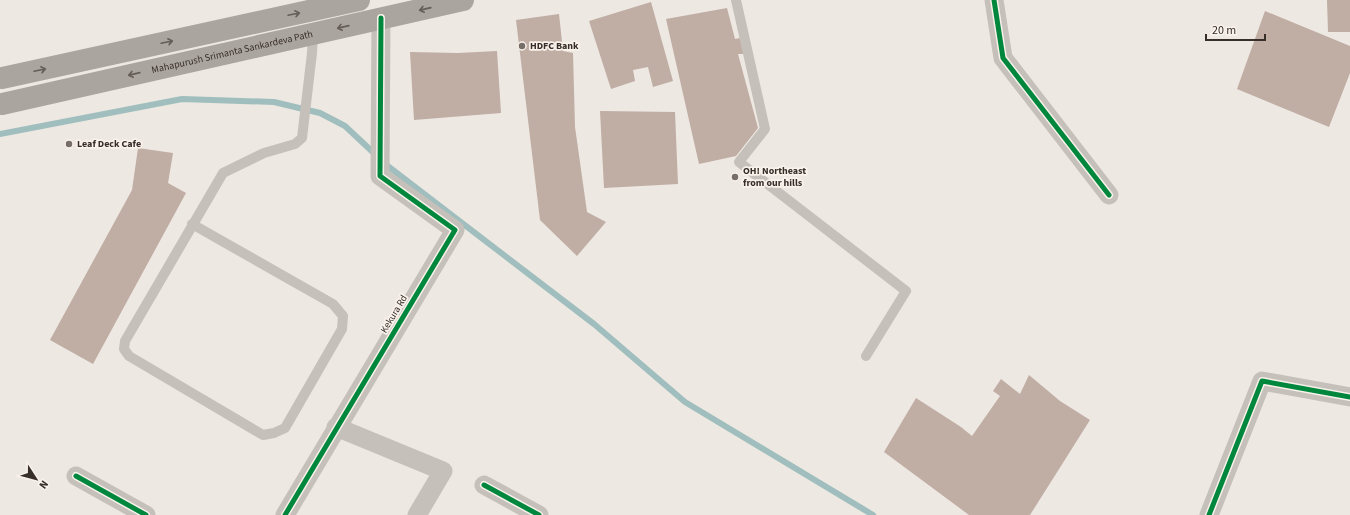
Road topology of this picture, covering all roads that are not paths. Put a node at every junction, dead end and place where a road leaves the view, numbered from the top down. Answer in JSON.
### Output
{"nodes":[{"id":1,"x":359,"y":0,"type":"edge"},
{"id":2,"x":463,"y":0,"type":"edge"},
{"id":3,"x":736,"y":0,"type":"edge"},
{"id":4,"x":994,"y":0,"type":"edge"},
{"id":5,"x":381,"y":18,"type":"junction"},
{"id":6,"x":313,"y":34,"type":"junction"},
{"id":7,"x":1,"y":76,"type":"edge"},
{"id":8,"x":1,"y":106,"type":"edge"},
{"id":9,"x":1109,"y":195,"type":"dead end"},
{"id":10,"x":192,"y":224,"type":"junction"},
{"id":11,"x":866,"y":356,"type":"dead end"},
{"id":12,"x":1350,"y":397,"type":"edge"},
{"id":13,"x":336,"y":427,"type":"junction"},
{"id":14,"x":76,"y":476,"type":"dead end"},
{"id":15,"x":484,"y":485,"type":"dead end"},
{"id":16,"x":143,"y":514,"type":"edge"},
{"id":17,"x":285,"y":515,"type":"edge"},
{"id":18,"x":417,"y":515,"type":"edge"},
{"id":19,"x":539,"y":515,"type":"edge"},
{"id":20,"x":1209,"y":515,"type":"edge"}],
"edges":[{"from":7,"to":1,"type":"main road","one_way":true},
{"from":2,"to":5,"type":"main road","name":"Mahapurush Srimanta Sankardeva Path","one_way":true},
{"from":3,"to":11,"type":"lane"},
{"from":4,"to":9,"type":"street"},
{"from":5,"to":6,"type":"main road","name":"Mahapurush Srimanta Sankardeva Path","one_way":true},
{"from":5,"to":13,"type":"street","name":"Kekura Rd"},
{"from":6,"to":8,"type":"main road","name":"Mahapurush Srimanta Sankardeva Path","one_way":true},
{"from":6,"to":10,"type":"lane"},
{"from":7,"to":8,"type":"main road"},
{"from":10,"to":10,"type":"lane"},
{"from":12,"to":20,"type":"street"},
{"from":13,"to":17,"type":"street","name":"Kekura Rd"},
{"from":13,"to":18,"type":"street"},
{"from":14,"to":16,"type":"street"},
{"from":15,"to":19,"type":"street"}]}
